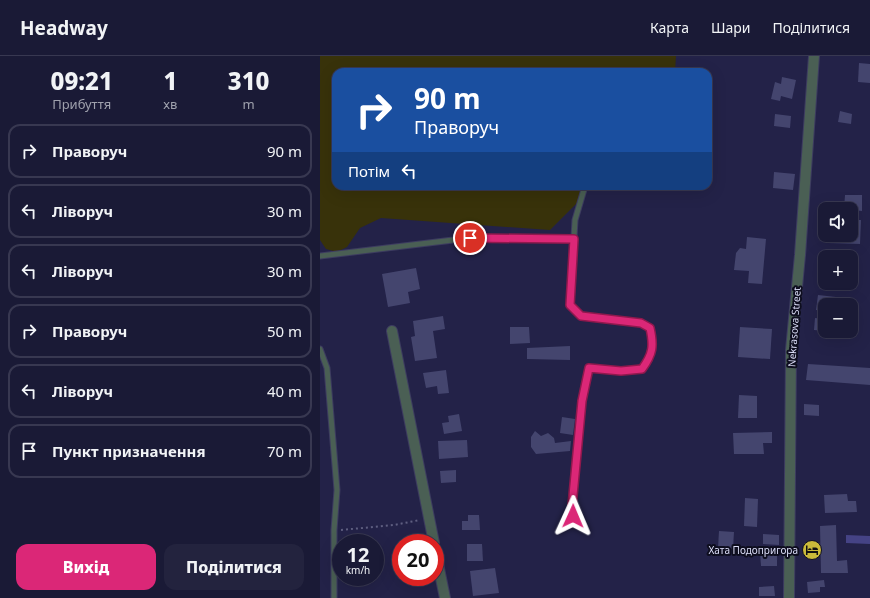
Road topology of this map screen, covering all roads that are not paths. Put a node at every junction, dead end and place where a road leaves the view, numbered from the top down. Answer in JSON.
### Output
{"nodes":[{"id":1,"x":814,"y":56,"type":"edge"},
{"id":2,"x":584,"y":190,"type":"edge"},
{"id":3,"x":574,"y":239,"type":"junction"},
{"id":4,"x":320,"y":256,"type":"edge"},
{"id":5,"x":392,"y":331,"type":"dead end"},
{"id":6,"x":320,"y":349,"type":"edge"},
{"id":7,"x":327,"y":368,"type":"junction"},
{"id":8,"x":320,"y":369,"type":"edge"},
{"id":9,"x":574,"y":526,"type":"dead end"},
{"id":10,"x":432,"y":534,"type":"edge"},
{"id":11,"x":443,"y":586,"type":"edge"},
{"id":12,"x":334,"y":598,"type":"edge"},
{"id":13,"x":445,"y":598,"type":"edge"},
{"id":14,"x":789,"y":598,"type":"edge"}],
"edges":[{"from":1,"to":14,"type":"street","name":"Nekrasova Street"},
{"from":2,"to":3,"type":"lane"},
{"from":3,"to":4,"type":"lane"},
{"from":3,"to":9,"type":"lane"},
{"from":5,"to":10,"type":"street"},
{"from":6,"to":7,"type":"lane"},
{"from":7,"to":8,"type":"lane"},
{"from":7,"to":12,"type":"lane"},
{"from":11,"to":13,"type":"street"}]}
